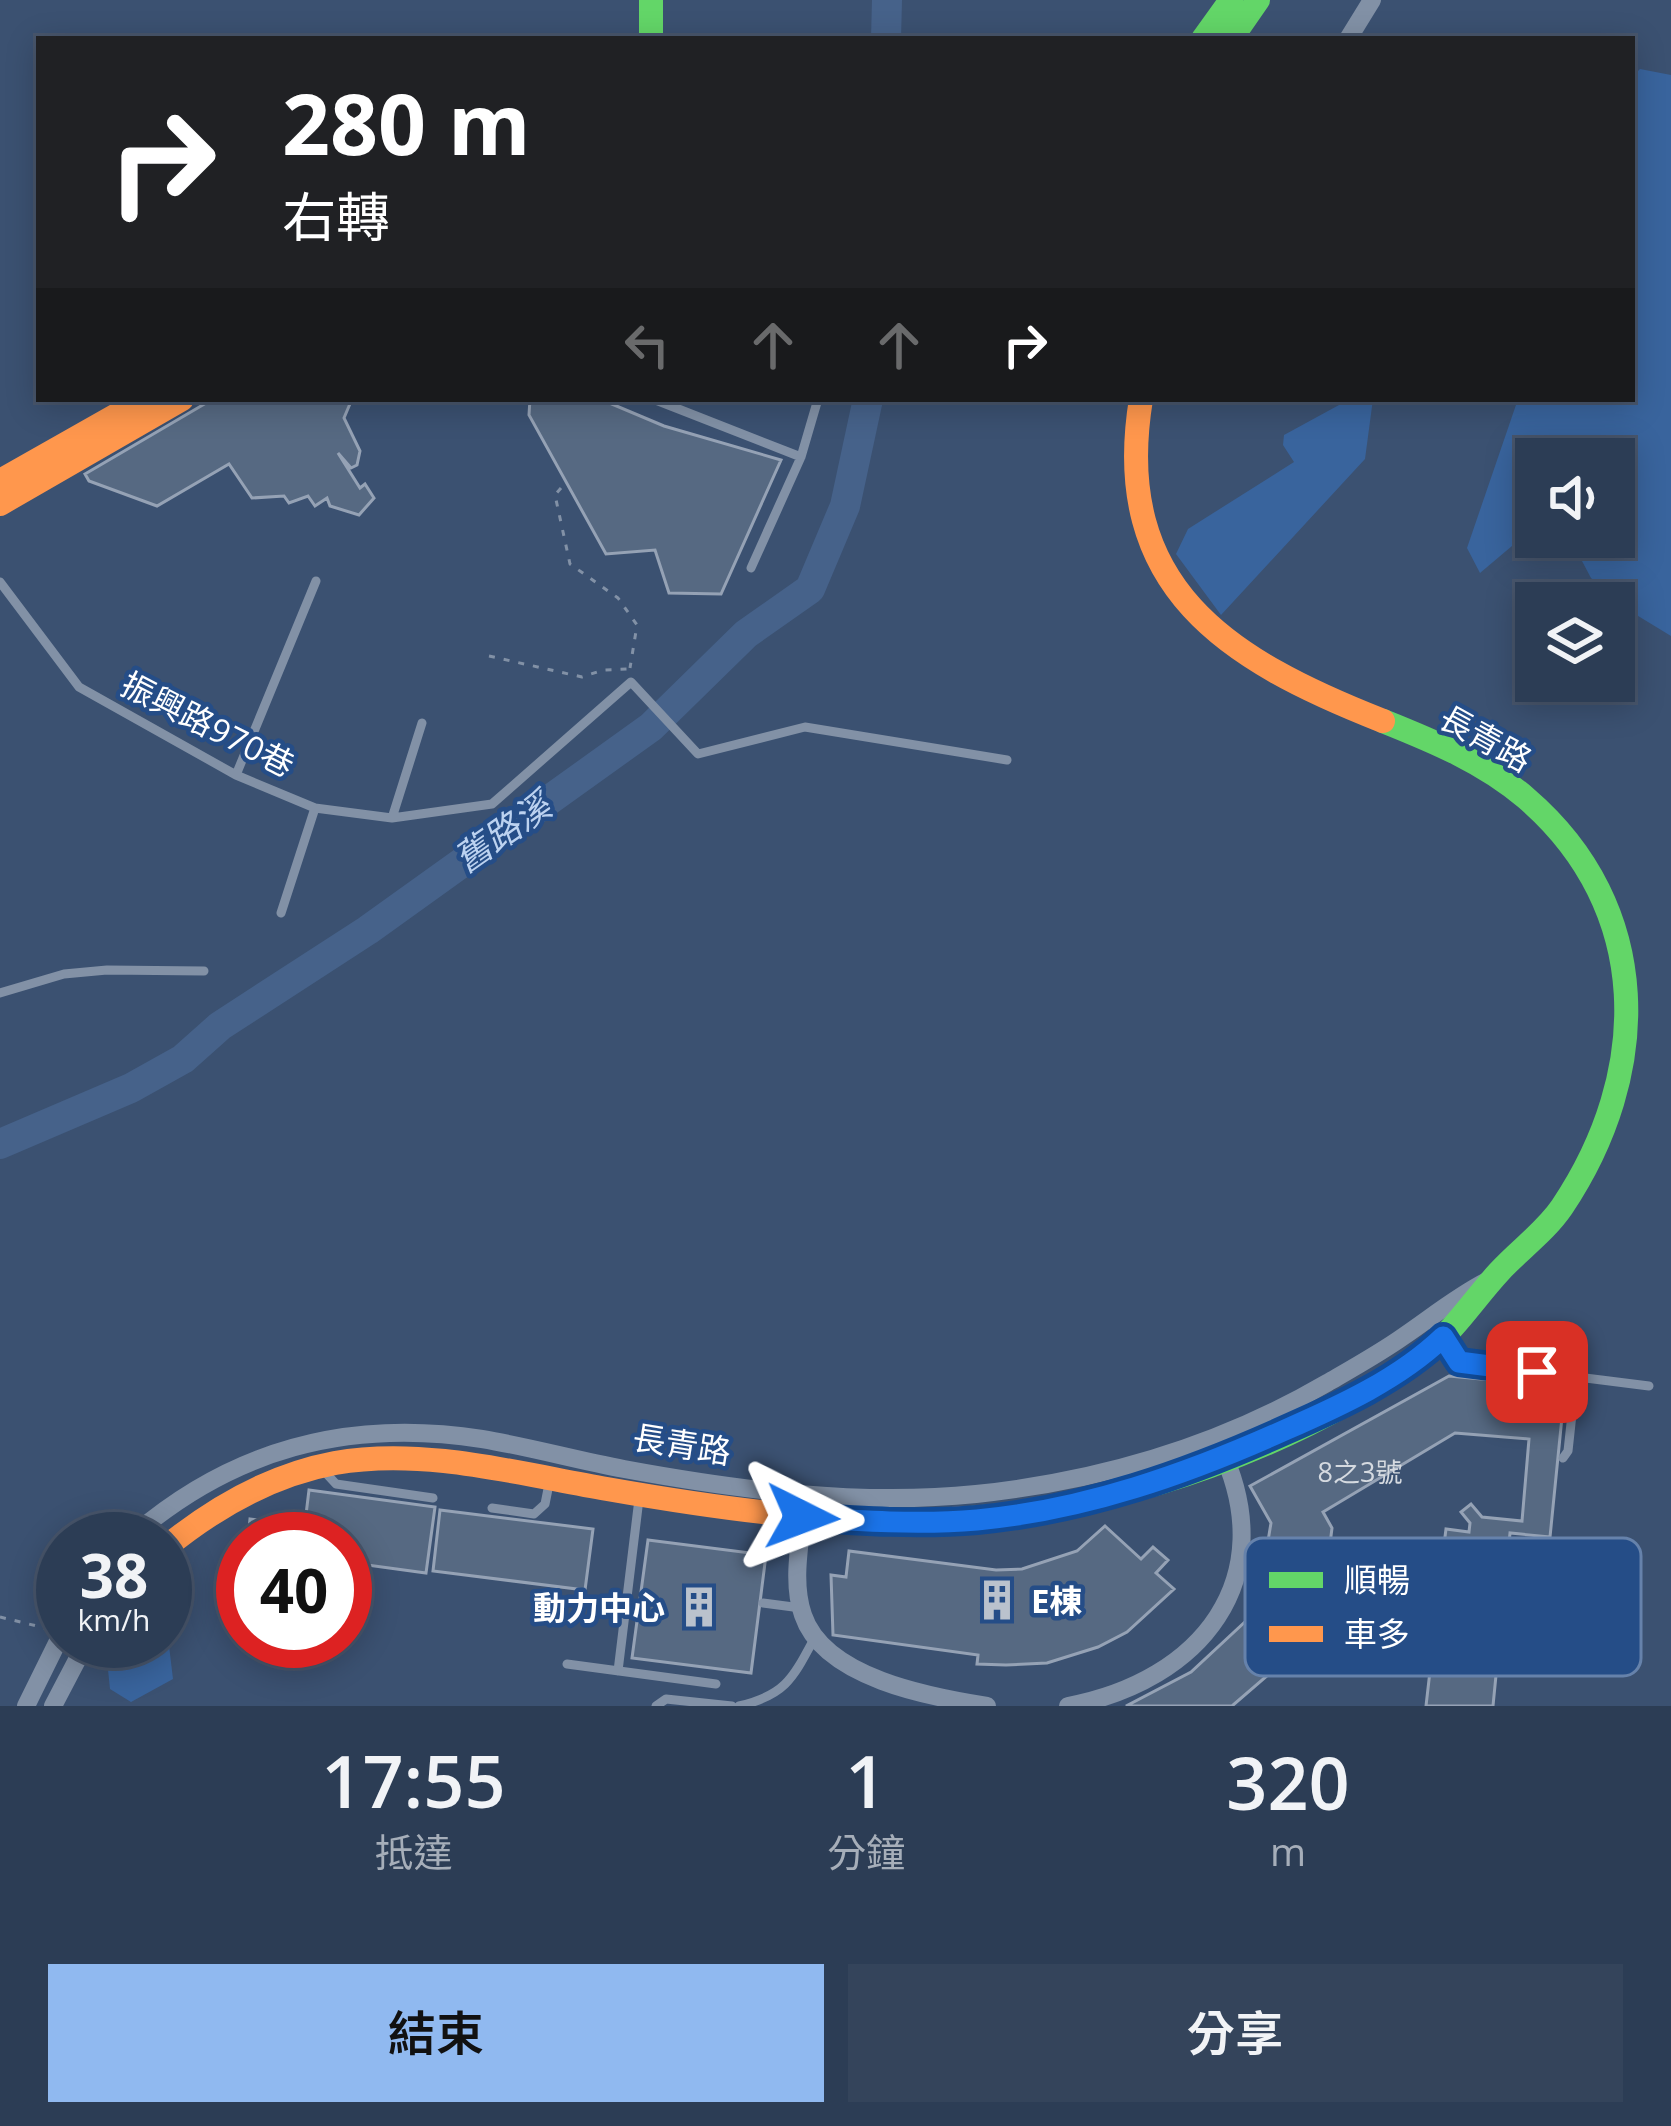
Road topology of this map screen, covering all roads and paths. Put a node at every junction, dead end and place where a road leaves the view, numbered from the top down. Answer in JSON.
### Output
{"nodes":[{"id":1,"x":651,"y":0,"type":"edge"},
{"id":2,"x":1231,"y":0,"type":"edge"},
{"id":3,"x":1258,"y":0,"type":"edge"},
{"id":4,"x":1372,"y":0,"type":"edge"},
{"id":5,"x":651,"y":36,"type":"edge"},
{"id":6,"x":1205,"y":36,"type":"edge"},
{"id":7,"x":1234,"y":36,"type":"edge"},
{"id":8,"x":1350,"y":36,"type":"edge"},
{"id":9,"x":140,"y":402,"type":"edge"},
{"id":10,"x":177,"y":402,"type":"edge"},
{"id":11,"x":661,"y":402,"type":"edge"},
{"id":12,"x":817,"y":402,"type":"edge"},
{"id":13,"x":1141,"y":402,"type":"edge"},
{"id":14,"x":801,"y":457,"type":"junction"},
{"id":15,"x":0,"y":481,"type":"edge"},
{"id":16,"x":560,"y":488,"type":"dead end"},
{"id":17,"x":0,"y":504,"type":"edge"},
{"id":18,"x":752,"y":568,"type":"dead end"},
{"id":19,"x":316,"y":581,"type":"dead end"},
{"id":20,"x":0,"y":582,"type":"edge"},
{"id":21,"x":489,"y":656,"type":"dead end"},
{"id":22,"x":630,"y":668,"type":"junction"},
{"id":23,"x":631,"y":682,"type":"junction"},
{"id":24,"x":422,"y":723,"type":"dead end"},
{"id":25,"x":1007,"y":760,"type":"dead end"},
{"id":26,"x":236,"y":775,"type":"junction"},
{"id":27,"x":316,"y":808,"type":"junction"},
{"id":28,"x":392,"y":818,"type":"junction"},
{"id":29,"x":281,"y":913,"type":"dead end"},
{"id":30,"x":204,"y":970,"type":"dead end"},
{"id":31,"x":0,"y":993,"type":"edge"},
{"id":32,"x":1435,"y":1328,"type":"junction"},
{"id":33,"x":1576,"y":1377,"type":"junction"},
{"id":34,"x":1649,"y":1386,"type":"dead end"},
{"id":35,"x":438,"y":1436,"type":"junction"},
{"id":36,"x":1220,"y":1447,"type":"junction"},
{"id":37,"x":1563,"y":1458,"type":"dead end"},
{"id":38,"x":435,"y":1462,"type":"junction"},
{"id":39,"x":320,"y":1467,"type":"junction"},
{"id":40,"x":550,"y":1479,"type":"junction"},
{"id":41,"x":640,"y":1493,"type":"junction"},
{"id":42,"x":434,"y":1498,"type":"dead end"},
{"id":43,"x":804,"y":1505,"type":"junction"},
{"id":44,"x":492,"y":1508,"type":"dead end"},
{"id":45,"x":163,"y":1512,"type":"edge"},
{"id":46,"x":192,"y":1526,"type":"edge"},
{"id":47,"x":763,"y":1604,"type":"dead end"},
{"id":48,"x":801,"y":1608,"type":"junction"},
{"id":49,"x":0,"y":1617,"type":"edge"},
{"id":50,"x":36,"y":1625,"type":"edge"},
{"id":51,"x":815,"y":1636,"type":"junction"},
{"id":52,"x":567,"y":1664,"type":"dead end"},
{"id":53,"x":44,"y":1668,"type":"edge"},
{"id":54,"x":73,"y":1668,"type":"edge"},
{"id":55,"x":618,"y":1671,"type":"junction"},
{"id":56,"x":716,"y":1684,"type":"dead end"},
{"id":57,"x":26,"y":1706,"type":"edge"},
{"id":58,"x":53,"y":1706,"type":"edge"},
{"id":59,"x":656,"y":1706,"type":"edge"},
{"id":60,"x":735,"y":1706,"type":"edge"},
{"id":61,"x":987,"y":1706,"type":"edge"},
{"id":62,"x":1068,"y":1706,"type":"edge"}],
"edges":[{"from":1,"to":5,"type":"street"},
{"from":2,"to":6,"type":"street"},
{"from":3,"to":7,"type":"street"},
{"from":4,"to":8,"type":"street"},
{"from":9,"to":15,"type":"street"},
{"from":10,"to":17,"type":"street"},
{"from":11,"to":14,"type":"lane"},
{"from":12,"to":14,"type":"lane"},
{"from":13,"to":32,"type":"street","name":"長青路"},
{"from":14,"to":18,"type":"lane"},
{"from":16,"to":22,"type":"path"},
{"from":19,"to":26,"type":"lane"},
{"from":20,"to":26,"type":"lane","name":"振興路970巷"},
{"from":21,"to":22,"type":"path"},
{"from":22,"to":23,"type":"path"},
{"from":23,"to":25,"type":"lane"},
{"from":23,"to":28,"type":"lane","name":"振興路970巷"},
{"from":24,"to":28,"type":"lane"},
{"from":26,"to":27,"type":"lane","name":"振興路970巷"},
{"from":27,"to":28,"type":"lane","name":"振興路970巷"},
{"from":27,"to":29,"type":"lane"},
{"from":30,"to":31,"type":"lane"},
{"from":32,"to":33,"type":"lane"},
{"from":32,"to":36,"type":"street","name":"長青路"},
{"from":33,"to":34,"type":"lane"},
{"from":33,"to":37,"type":"lane"},
{"from":35,"to":38,"type":"lane"},
{"from":35,"to":43,"type":"street","name":"長青路"},
{"from":35,"to":45,"type":"street","name":"長青路"},
{"from":36,"to":43,"type":"street","name":"長青路"},
{"from":36,"to":62,"type":"street"},
{"from":38,"to":39,"type":"street","name":"長青路"},
{"from":38,"to":40,"type":"street","name":"長青路"},
{"from":39,"to":42,"type":"lane"},
{"from":39,"to":46,"type":"street","name":"長青路"},
{"from":40,"to":41,"type":"street","name":"長青路"},
{"from":40,"to":44,"type":"lane"},
{"from":41,"to":43,"type":"street","name":"長青路"},
{"from":41,"to":55,"type":"lane"},
{"from":43,"to":48,"type":"street"},
{"from":47,"to":48,"type":"lane"},
{"from":48,"to":51,"type":"street"},
{"from":49,"to":50,"type":"path"},
{"from":51,"to":60,"type":"lane"},
{"from":51,"to":61,"type":"street"},
{"from":52,"to":55,"type":"lane"},
{"from":53,"to":57,"type":"street"},
{"from":54,"to":58,"type":"street"},
{"from":55,"to":56,"type":"lane"},
{"from":59,"to":60,"type":"lane"}]}
